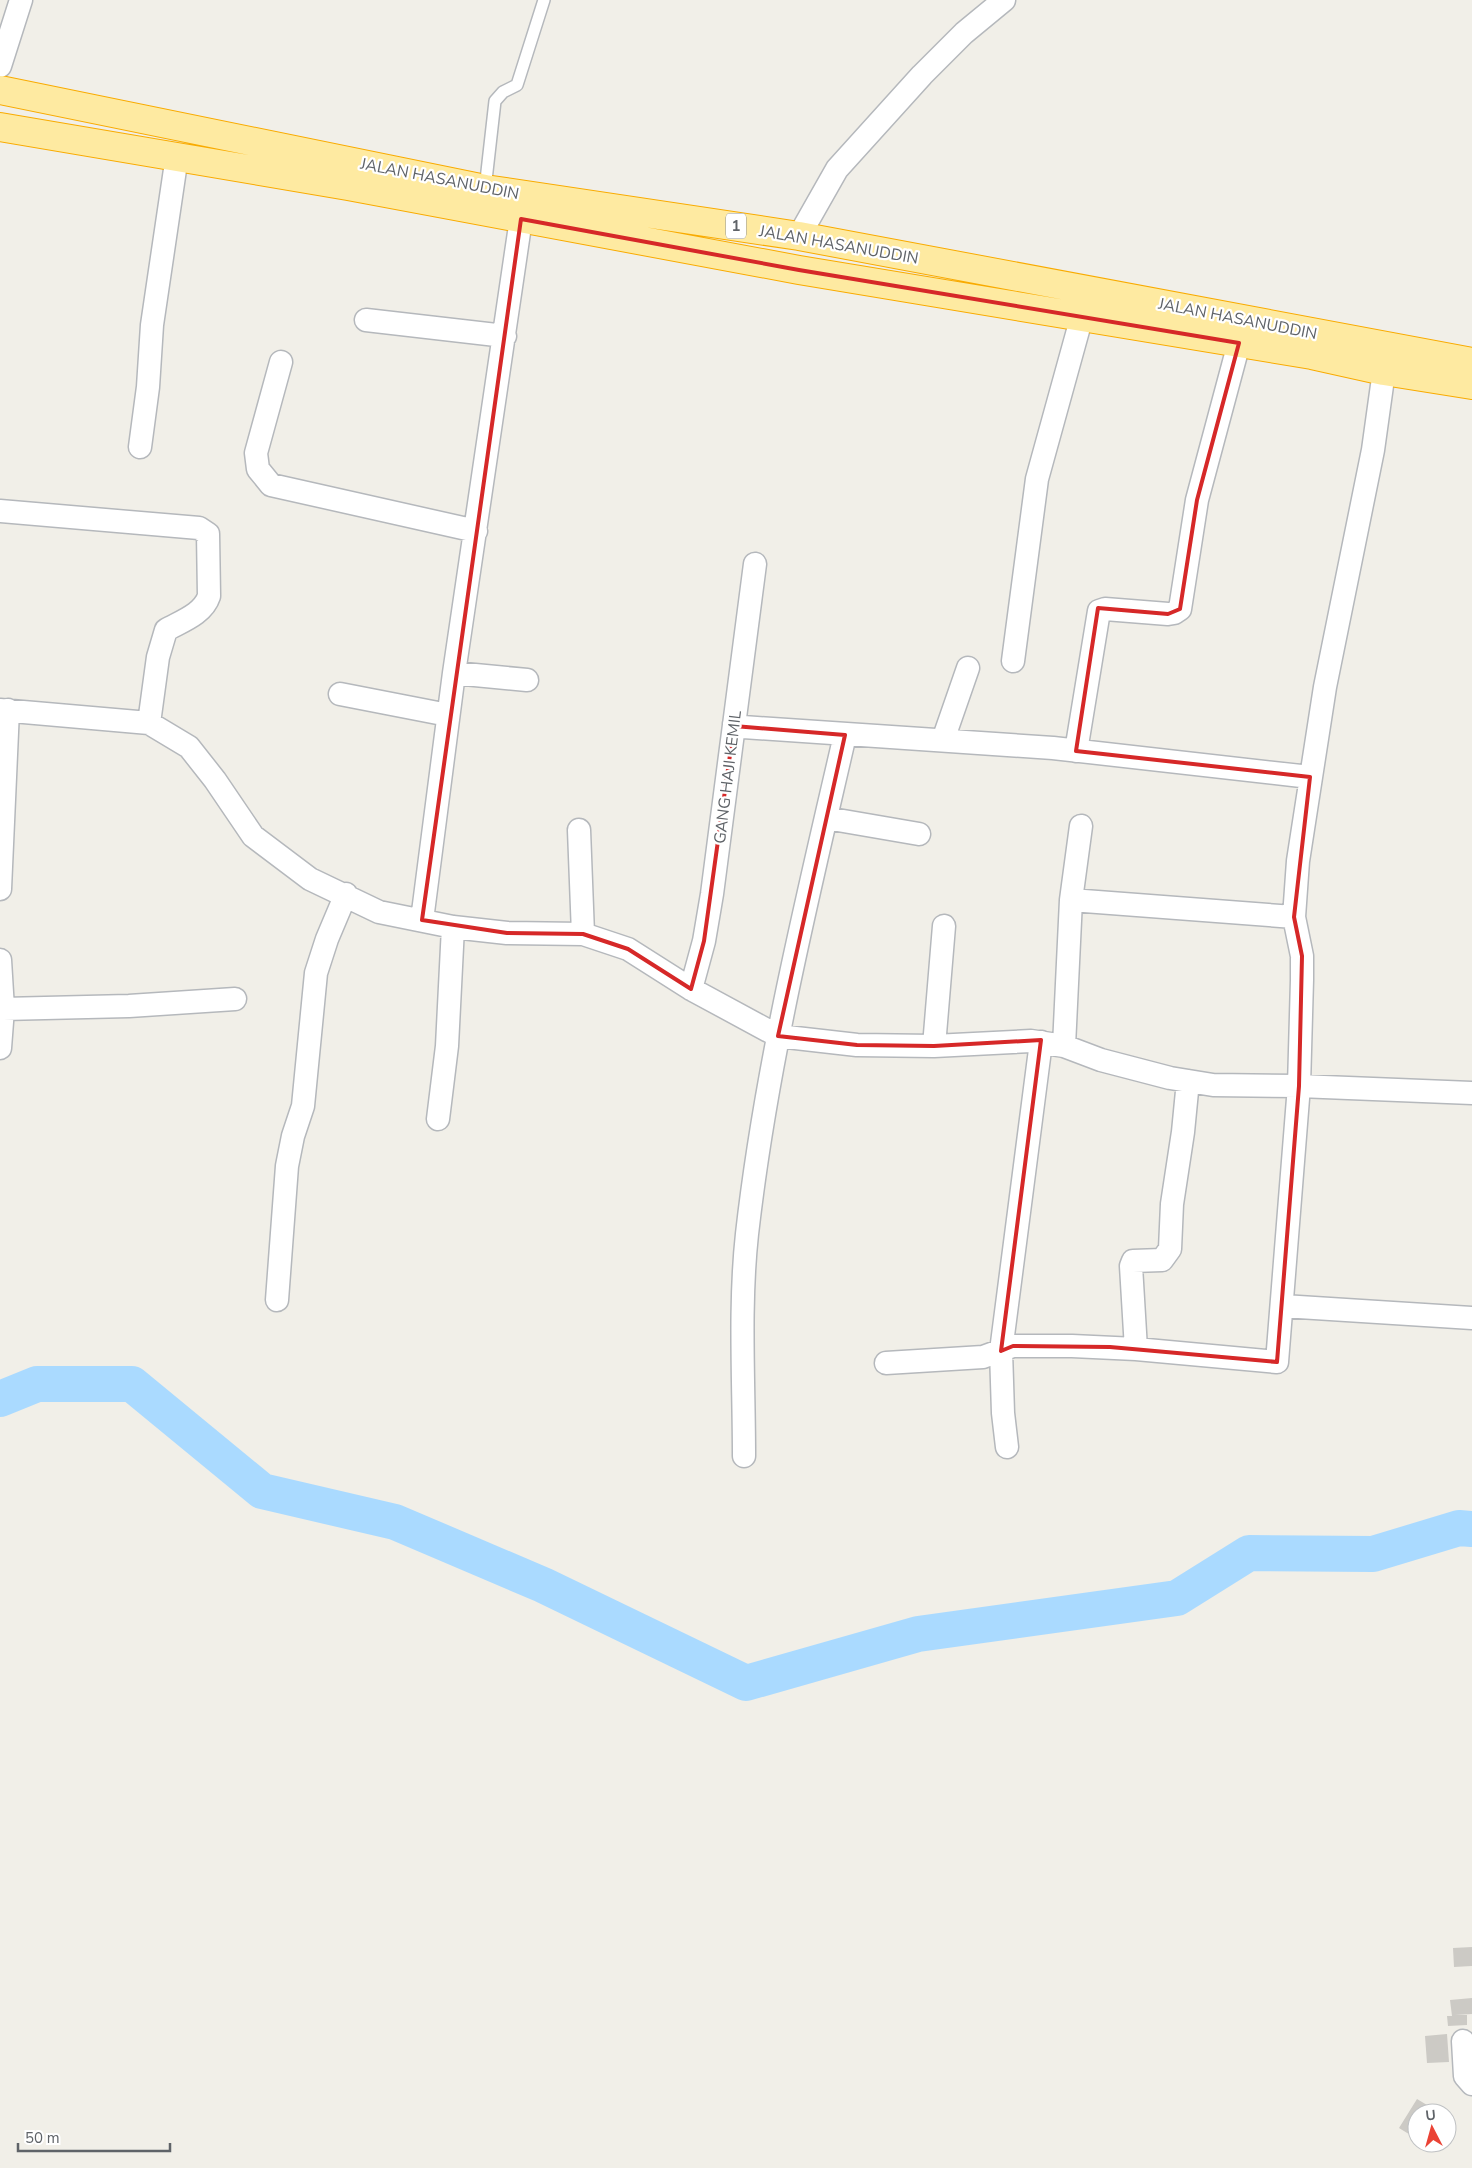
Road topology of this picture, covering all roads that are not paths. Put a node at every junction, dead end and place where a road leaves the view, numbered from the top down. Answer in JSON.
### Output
{"nodes":[{"id":1,"x":21,"y":0,"type":"edge"},
{"id":2,"x":544,"y":0,"type":"edge"},
{"id":3,"x":1004,"y":0,"type":"edge"},
{"id":4,"x":0,"y":66,"type":"edge"},
{"id":5,"x":0,"y":90,"type":"edge"},
{"id":6,"x":0,"y":127,"type":"edge"},
{"id":7,"x":177,"y":156,"type":"junction"},
{"id":8,"x":485,"y":189,"type":"junction"},
{"id":9,"x":521,"y":219,"type":"junction"},
{"id":10,"x":799,"y":236,"type":"junction"},
{"id":11,"x":1082,"y":316,"type":"junction"},
{"id":12,"x":366,"y":320,"type":"dead end"},
{"id":13,"x":505,"y":336,"type":"junction"},
{"id":14,"x":1239,"y":343,"type":"junction"},
{"id":15,"x":282,"y":362,"type":"dead end"},
{"id":16,"x":1472,"y":362,"type":"edge"},
{"id":17,"x":1384,"y":370,"type":"junction"},
{"id":18,"x":1472,"y":386,"type":"edge"},
{"id":19,"x":140,"y":447,"type":"dead end"},
{"id":20,"x":0,"y":511,"type":"edge"},
{"id":21,"x":476,"y":531,"type":"junction"},
{"id":22,"x":755,"y":564,"type":"dead end"},
{"id":23,"x":1013,"y":660,"type":"dead end"},
{"id":24,"x":968,"y":668,"type":"dead end"},
{"id":25,"x":454,"y":673,"type":"junction"},
{"id":26,"x":527,"y":680,"type":"dead end"},
{"id":27,"x":340,"y":694,"type":"dead end"},
{"id":28,"x":4,"y":710,"type":"edge"},
{"id":29,"x":448,"y":715,"type":"junction"},
{"id":30,"x":149,"y":722,"type":"junction"},
{"id":31,"x":734,"y":724,"type":"junction"},
{"id":32,"x":845,"y":735,"type":"junction"},
{"id":33,"x":943,"y":740,"type":"junction"},
{"id":34,"x":1076,"y":751,"type":"junction"},
{"id":35,"x":1310,"y":777,"type":"junction"},
{"id":36,"x":826,"y":818,"type":"junction"},
{"id":37,"x":1081,"y":826,"type":"dead end"},
{"id":38,"x":579,"y":830,"type":"dead end"},
{"id":39,"x":919,"y":834,"type":"dead end"},
{"id":40,"x":0,"y":889,"type":"edge"},
{"id":41,"x":346,"y":894,"type":"junction"},
{"id":42,"x":1072,"y":900,"type":"junction"},
{"id":43,"x":1294,"y":918,"type":"junction"},
{"id":44,"x":422,"y":920,"type":"junction"},
{"id":45,"x":944,"y":926,"type":"dead end"},
{"id":46,"x":453,"y":927,"type":"junction"},
{"id":47,"x":583,"y":934,"type":"junction"},
{"id":48,"x":0,"y":960,"type":"edge"},
{"id":49,"x":691,"y":989,"type":"junction"},
{"id":50,"x":235,"y":999,"type":"dead end"},
{"id":51,"x":2,"y":1000,"type":"edge"},
{"id":52,"x":778,"y":1036,"type":"junction"},
{"id":53,"x":1041,"y":1042,"type":"junction"},
{"id":54,"x":934,"y":1046,"type":"junction"},
{"id":55,"x":1064,"y":1046,"type":"junction"},
{"id":56,"x":0,"y":1048,"type":"edge"},
{"id":57,"x":1188,"y":1081,"type":"junction"},
{"id":58,"x":1299,"y":1086,"type":"junction"},
{"id":59,"x":1472,"y":1093,"type":"edge"},
{"id":60,"x":438,"y":1119,"type":"dead end"},
{"id":61,"x":278,"y":1300,"type":"dead end"},
{"id":62,"x":1283,"y":1306,"type":"junction"},
{"id":63,"x":1472,"y":1318,"type":"edge"},
{"id":64,"x":1136,"y":1349,"type":"junction"},
{"id":65,"x":1001,"y":1351,"type":"junction"},
{"id":66,"x":886,"y":1362,"type":"dead end"},
{"id":67,"x":1007,"y":1447,"type":"dead end"},
{"id":68,"x":744,"y":1456,"type":"dead end"},
{"id":69,"x":1463,"y":2041,"type":"dead end"},
{"id":70,"x":1472,"y":2084,"type":"edge"}],
"edges":[{"from":1,"to":4,"type":"street"},
{"from":2,"to":8,"type":"lane"},
{"from":3,"to":10,"type":"street"},
{"from":5,"to":8,"type":"highway","name":"JALAN HASANUDDIN","number":"1"},
{"from":6,"to":7,"type":"highway","name":"JALAN HASANUDDIN","number":"1"},
{"from":7,"to":9,"type":"highway","name":"JALAN HASANUDDIN","number":"1"},
{"from":7,"to":19,"type":"street"},
{"from":8,"to":10,"type":"highway","name":"JALAN HASANUDDIN","number":"1"},
{"from":9,"to":11,"type":"highway","name":"JALAN HASANUDDIN","number":"1"},
{"from":9,"to":13,"type":"street"},
{"from":10,"to":16,"type":"highway","name":"JALAN HASANUDDIN","number":"1"},
{"from":11,"to":14,"type":"highway","name":"JALAN HASANUDDIN","number":"1"},
{"from":11,"to":23,"type":"street"},
{"from":12,"to":13,"type":"street"},
{"from":13,"to":21,"type":"street"},
{"from":14,"to":17,"type":"highway","name":"JALAN HASANUDDIN","number":"1"},
{"from":14,"to":34,"type":"street"},
{"from":15,"to":21,"type":"street"},
{"from":17,"to":18,"type":"highway","name":"JALAN HASANUDDIN","number":"1"},
{"from":17,"to":35,"type":"street"},
{"from":20,"to":30,"type":"street"},
{"from":21,"to":25,"type":"street"},
{"from":22,"to":31,"type":"street","name":"GANG HAJI KEMIL"},
{"from":24,"to":33,"type":"street"},
{"from":25,"to":26,"type":"street"},
{"from":25,"to":29,"type":"street"},
{"from":27,"to":29,"type":"street"},
{"from":28,"to":30,"type":"street"},
{"from":28,"to":40,"type":"street"},
{"from":29,"to":44,"type":"street"},
{"from":30,"to":41,"type":"street"},
{"from":31,"to":32,"type":"street"},
{"from":31,"to":49,"type":"street","name":"GANG HAJI KEMIL"},
{"from":32,"to":33,"type":"street"},
{"from":32,"to":36,"type":"street"},
{"from":33,"to":34,"type":"street"},
{"from":34,"to":35,"type":"street"},
{"from":35,"to":43,"type":"street"},
{"from":36,"to":39,"type":"street"},
{"from":36,"to":52,"type":"street"},
{"from":37,"to":42,"type":"street"},
{"from":38,"to":47,"type":"street"},
{"from":41,"to":44,"type":"street"},
{"from":41,"to":61,"type":"street"},
{"from":42,"to":43,"type":"street"},
{"from":42,"to":55,"type":"street"},
{"from":43,"to":58,"type":"street"},
{"from":44,"to":46,"type":"street"},
{"from":45,"to":54,"type":"street"},
{"from":46,"to":47,"type":"street"},
{"from":46,"to":60,"type":"street"},
{"from":47,"to":49,"type":"street"},
{"from":48,"to":51,"type":"street"},
{"from":49,"to":52,"type":"street"},
{"from":50,"to":51,"type":"street"},
{"from":51,"to":56,"type":"street"},
{"from":52,"to":54,"type":"street"},
{"from":52,"to":68,"type":"street"},
{"from":53,"to":54,"type":"street"},
{"from":53,"to":55,"type":"street"},
{"from":53,"to":65,"type":"street"},
{"from":55,"to":57,"type":"street"},
{"from":57,"to":58,"type":"street"},
{"from":57,"to":64,"type":"street"},
{"from":58,"to":59,"type":"street"},
{"from":58,"to":62,"type":"street"},
{"from":62,"to":63,"type":"street"},
{"from":62,"to":64,"type":"street"},
{"from":64,"to":65,"type":"street"},
{"from":65,"to":66,"type":"street"},
{"from":65,"to":67,"type":"street"},
{"from":69,"to":70,"type":"street"}]}
